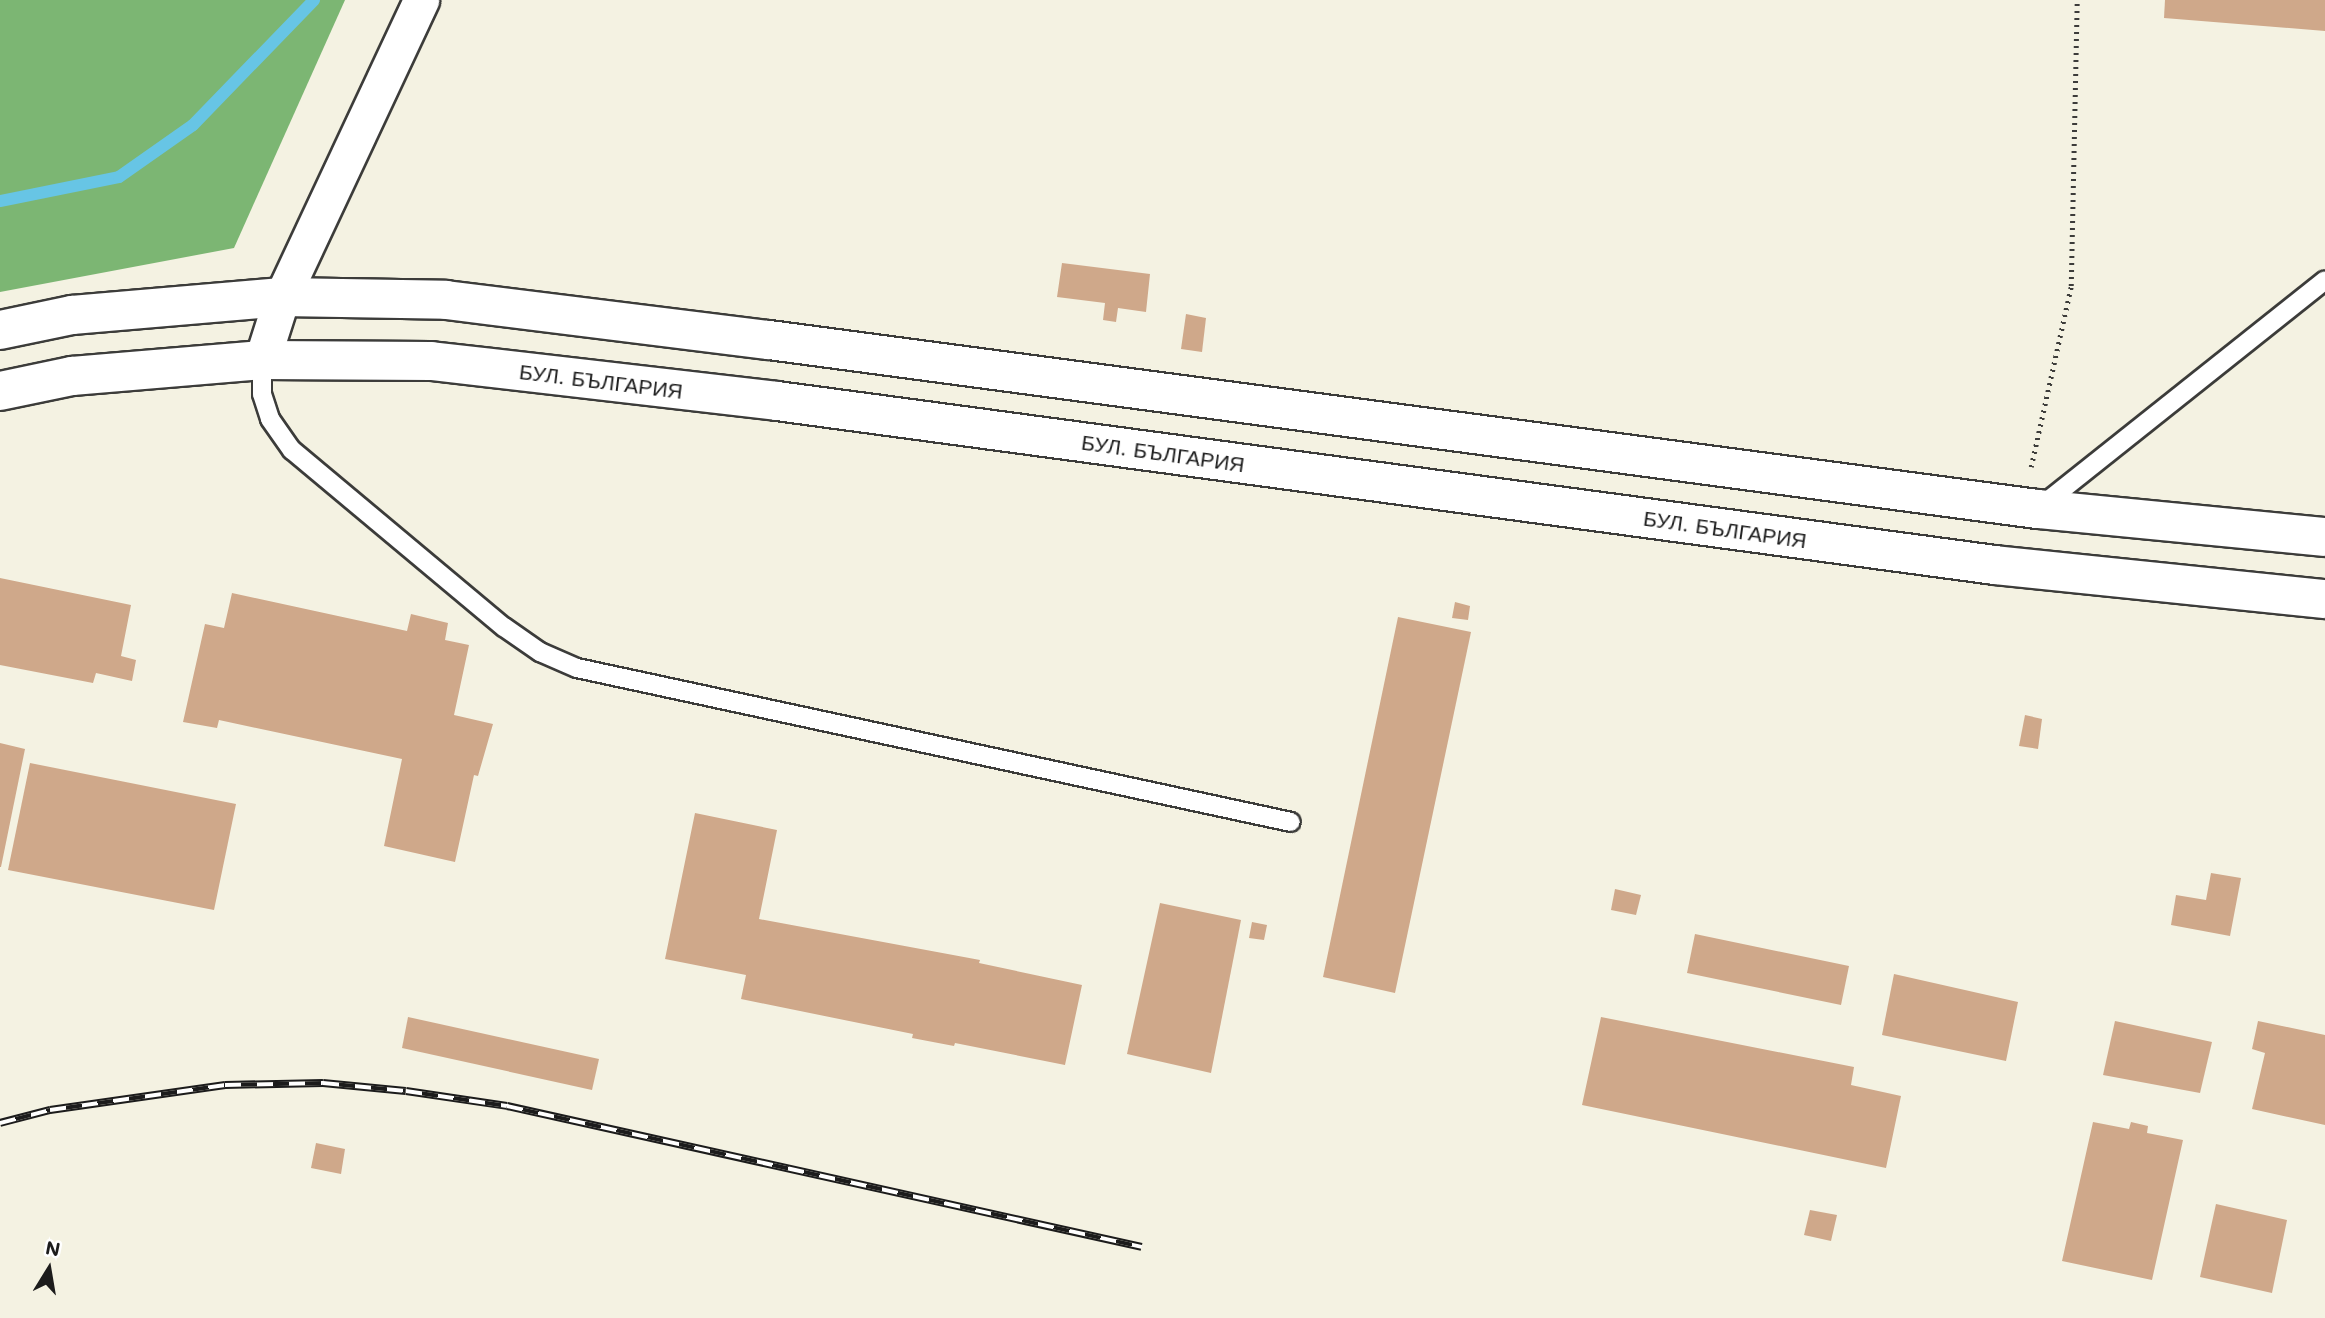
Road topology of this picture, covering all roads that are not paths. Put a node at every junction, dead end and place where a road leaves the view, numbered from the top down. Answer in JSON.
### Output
{"nodes":[{"id":1,"x":421,"y":0,"type":"edge"},
{"id":2,"x":2325,"y":280,"type":"edge"},
{"id":3,"x":282,"y":297,"type":"junction"},
{"id":4,"x":0,"y":330,"type":"edge"},
{"id":5,"x":262,"y":360,"type":"junction"},
{"id":6,"x":0,"y":391,"type":"edge"},
{"id":7,"x":2030,"y":508,"type":"junction"},
{"id":8,"x":2325,"y":537,"type":"edge"},
{"id":9,"x":2325,"y":599,"type":"edge"},
{"id":10,"x":1291,"y":822,"type":"dead end"}],
"edges":[{"from":1,"to":3,"type":"street"},
{"from":2,"to":7,"type":"lane"},
{"from":3,"to":4,"type":"street"},
{"from":3,"to":5,"type":"street"},
{"from":3,"to":7,"type":"street"},
{"from":5,"to":6,"type":"street","name":"БУЛ. БЪЛГАРИЯ"},
{"from":5,"to":9,"type":"street","name":"БУЛ. БЪЛГАРИЯ"},
{"from":5,"to":10,"type":"lane"},
{"from":7,"to":8,"type":"street"}]}
